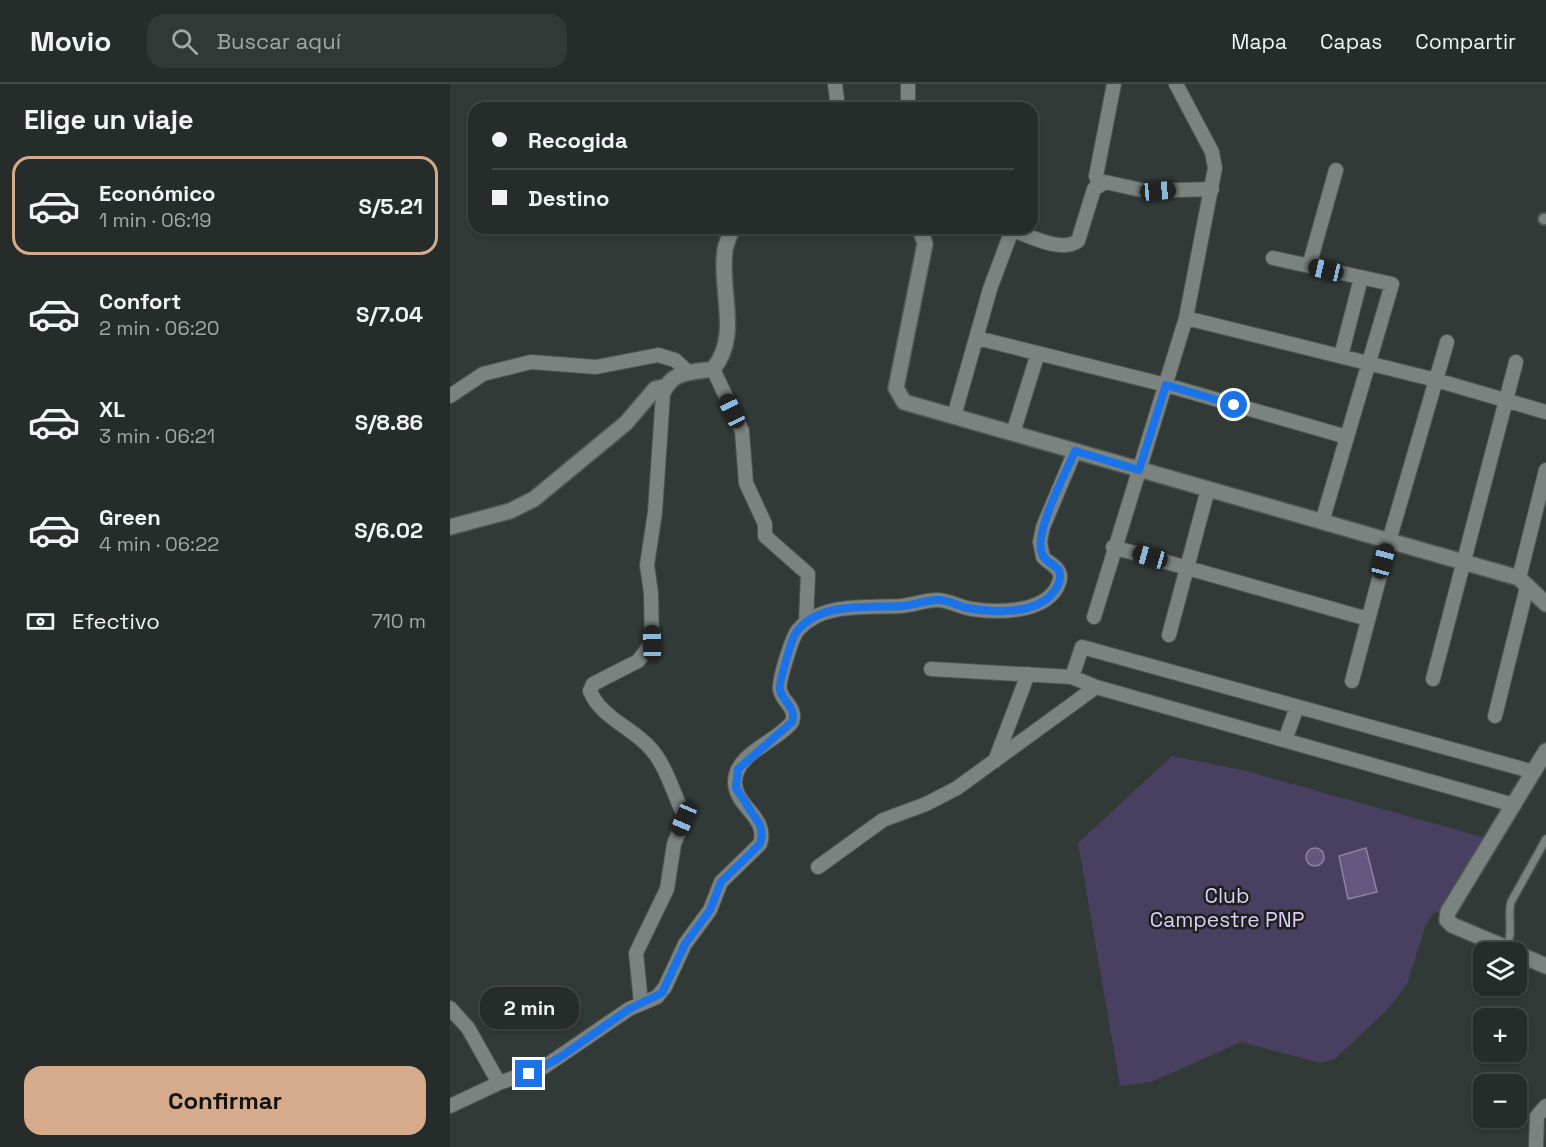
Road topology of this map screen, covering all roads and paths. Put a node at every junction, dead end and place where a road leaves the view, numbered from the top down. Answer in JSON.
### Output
{"nodes":[{"id":1,"x":835,"y":84,"type":"edge"},
{"id":2,"x":908,"y":84,"type":"edge"},
{"id":3,"x":1114,"y":84,"type":"edge"},
{"id":4,"x":1176,"y":84,"type":"edge"},
{"id":5,"x":837,"y":102,"type":"edge"},
{"id":6,"x":908,"y":102,"type":"edge"},
{"id":7,"x":1336,"y":170,"type":"dead end"},
{"id":8,"x":1099,"y":184,"type":"junction"},
{"id":9,"x":1212,"y":189,"type":"junction"},
{"id":10,"x":730,"y":234,"type":"edge"},
{"id":11,"x":922,"y":234,"type":"edge"},
{"id":12,"x":1011,"y":234,"type":"edge"},
{"id":13,"x":1025,"y":234,"type":"edge"},
{"id":14,"x":1273,"y":258,"type":"dead end"},
{"id":15,"x":1309,"y":266,"type":"junction"},
{"id":16,"x":1361,"y":278,"type":"junction"},
{"id":17,"x":1186,"y":318,"type":"junction"},
{"id":18,"x":977,"y":338,"type":"junction"},
{"id":19,"x":1448,"y":342,"type":"dead end"},
{"id":20,"x":1038,"y":353,"type":"junction"},
{"id":21,"x":1341,"y":356,"type":"junction"},
{"id":22,"x":1516,"y":362,"type":"dead end"},
{"id":23,"x":1370,"y":363,"type":"junction"},
{"id":24,"x":713,"y":369,"type":"junction"},
{"id":25,"x":688,"y":372,"type":"junction"},
{"id":26,"x":1436,"y":380,"type":"junction"},
{"id":27,"x":1166,"y":385,"type":"junction"},
{"id":28,"x":667,"y":386,"type":"junction"},
{"id":29,"x":450,"y":396,"type":"edge"},
{"id":30,"x":1506,"y":400,"type":"junction"},
{"id":31,"x":1546,"y":412,"type":"edge"},
{"id":32,"x":954,"y":417,"type":"junction"},
{"id":33,"x":1013,"y":433,"type":"junction"},
{"id":34,"x":1347,"y":438,"type":"junction"},
{"id":35,"x":1075,"y":451,"type":"junction"},
{"id":36,"x":1139,"y":470,"type":"junction"},
{"id":37,"x":1546,"y":470,"type":"edge"},
{"id":38,"x":1208,"y":489,"type":"junction"},
{"id":39,"x":1322,"y":522,"type":"junction"},
{"id":40,"x":450,"y":527,"type":"edge"},
{"id":41,"x":1389,"y":541,"type":"junction"},
{"id":42,"x":1113,"y":547,"type":"junction"},
{"id":43,"x":1463,"y":562,"type":"junction"},
{"id":44,"x":1187,"y":567,"type":"junction"},
{"id":45,"x":1523,"y":583,"type":"junction"},
{"id":46,"x":1546,"y":604,"type":"edge"},
{"id":47,"x":1094,"y":617,"type":"dead end"},
{"id":48,"x":1368,"y":619,"type":"junction"},
{"id":49,"x":806,"y":622,"type":"junction"},
{"id":50,"x":1169,"y":635,"type":"dead end"},
{"id":51,"x":931,"y":669,"type":"dead end"},
{"id":52,"x":1028,"y":674,"type":"junction"},
{"id":53,"x":1072,"y":677,"type":"junction"},
{"id":54,"x":1433,"y":679,"type":"dead end"},
{"id":55,"x":1352,"y":681,"type":"dead end"},
{"id":56,"x":1096,"y":687,"type":"junction"},
{"id":57,"x":1297,"y":707,"type":"junction"},
{"id":58,"x":1495,"y":716,"type":"dead end"},
{"id":59,"x":1285,"y":740,"type":"junction"},
{"id":60,"x":1546,"y":751,"type":"edge"},
{"id":61,"x":995,"y":761,"type":"junction"},
{"id":62,"x":1534,"y":772,"type":"junction"},
{"id":63,"x":1514,"y":805,"type":"junction"},
{"id":64,"x":1546,"y":839,"type":"edge"},
{"id":65,"x":818,"y":867,"type":"dead end"},
{"id":66,"x":1492,"y":942,"type":"edge"},
{"id":67,"x":1512,"y":942,"type":"edge"},
{"id":68,"x":1527,"y":957,"type":"edge"},
{"id":69,"x":1546,"y":966,"type":"edge"},
{"id":70,"x":641,"y":1003,"type":"junction"},
{"id":71,"x":450,"y":1008,"type":"edge"},
{"id":72,"x":499,"y":1083,"type":"junction"},
{"id":73,"x":450,"y":1106,"type":"edge"},
{"id":74,"x":1546,"y":1106,"type":"edge"},
{"id":75,"x":1536,"y":1147,"type":"edge"}],
"edges":[{"from":1,"to":5,"type":"street"},
{"from":2,"to":6,"type":"street"},
{"from":3,"to":8,"type":"street"},
{"from":4,"to":9,"type":"street"},
{"from":7,"to":15,"type":"street"},
{"from":8,"to":9,"type":"street"},
{"from":8,"to":13,"type":"street"},
{"from":9,"to":17,"type":"street"},
{"from":10,"to":24,"type":"street"},
{"from":11,"to":32,"type":"street"},
{"from":12,"to":18,"type":"street"},
{"from":14,"to":15,"type":"street"},
{"from":15,"to":16,"type":"street"},
{"from":16,"to":21,"type":"street"},
{"from":16,"to":23,"type":"street"},
{"from":17,"to":21,"type":"street"},
{"from":17,"to":27,"type":"street"},
{"from":18,"to":20,"type":"street"},
{"from":18,"to":32,"type":"street"},
{"from":19,"to":26,"type":"street"},
{"from":20,"to":27,"type":"street"},
{"from":20,"to":33,"type":"street"},
{"from":21,"to":23,"type":"street"},
{"from":22,"to":30,"type":"street"},
{"from":23,"to":26,"type":"street"},
{"from":23,"to":34,"type":"street"},
{"from":24,"to":25,"type":"street"},
{"from":24,"to":49,"type":"street"},
{"from":25,"to":28,"type":"street"},
{"from":25,"to":29,"type":"street"},
{"from":26,"to":30,"type":"street"},
{"from":26,"to":41,"type":"street"},
{"from":27,"to":34,"type":"street"},
{"from":27,"to":36,"type":"street"},
{"from":28,"to":40,"type":"street"},
{"from":28,"to":70,"type":"street"},
{"from":30,"to":31,"type":"street"},
{"from":30,"to":43,"type":"street"},
{"from":32,"to":33,"type":"street"},
{"from":33,"to":35,"type":"street"},
{"from":34,"to":39,"type":"street"},
{"from":35,"to":36,"type":"street"},
{"from":35,"to":49,"type":"street"},
{"from":36,"to":38,"type":"street"},
{"from":36,"to":42,"type":"street"},
{"from":37,"to":45,"type":"street"},
{"from":38,"to":39,"type":"street"},
{"from":38,"to":44,"type":"street"},
{"from":39,"to":41,"type":"street"},
{"from":41,"to":43,"type":"street"},
{"from":41,"to":48,"type":"street"},
{"from":42,"to":44,"type":"street"},
{"from":42,"to":47,"type":"street"},
{"from":43,"to":45,"type":"street"},
{"from":43,"to":54,"type":"street"},
{"from":44,"to":48,"type":"street"},
{"from":44,"to":50,"type":"street"},
{"from":45,"to":46,"type":"street"},
{"from":45,"to":58,"type":"street"},
{"from":48,"to":55,"type":"street"},
{"from":49,"to":70,"type":"street"},
{"from":51,"to":52,"type":"street"},
{"from":52,"to":53,"type":"street"},
{"from":52,"to":61,"type":"street"},
{"from":53,"to":56,"type":"street"},
{"from":53,"to":57,"type":"street"},
{"from":56,"to":59,"type":"street"},
{"from":56,"to":61,"type":"street"},
{"from":57,"to":59,"type":"street"},
{"from":57,"to":62,"type":"street"},
{"from":59,"to":63,"type":"street"},
{"from":60,"to":62,"type":"street"},
{"from":61,"to":65,"type":"street"},
{"from":62,"to":63,"type":"street"},
{"from":63,"to":66,"type":"street"},
{"from":64,"to":67,"type":"lane"},
{"from":68,"to":69,"type":"street"},
{"from":70,"to":72,"type":"street"},
{"from":71,"to":72,"type":"street"},
{"from":72,"to":73,"type":"street"},
{"from":74,"to":75,"type":"street"}]}
